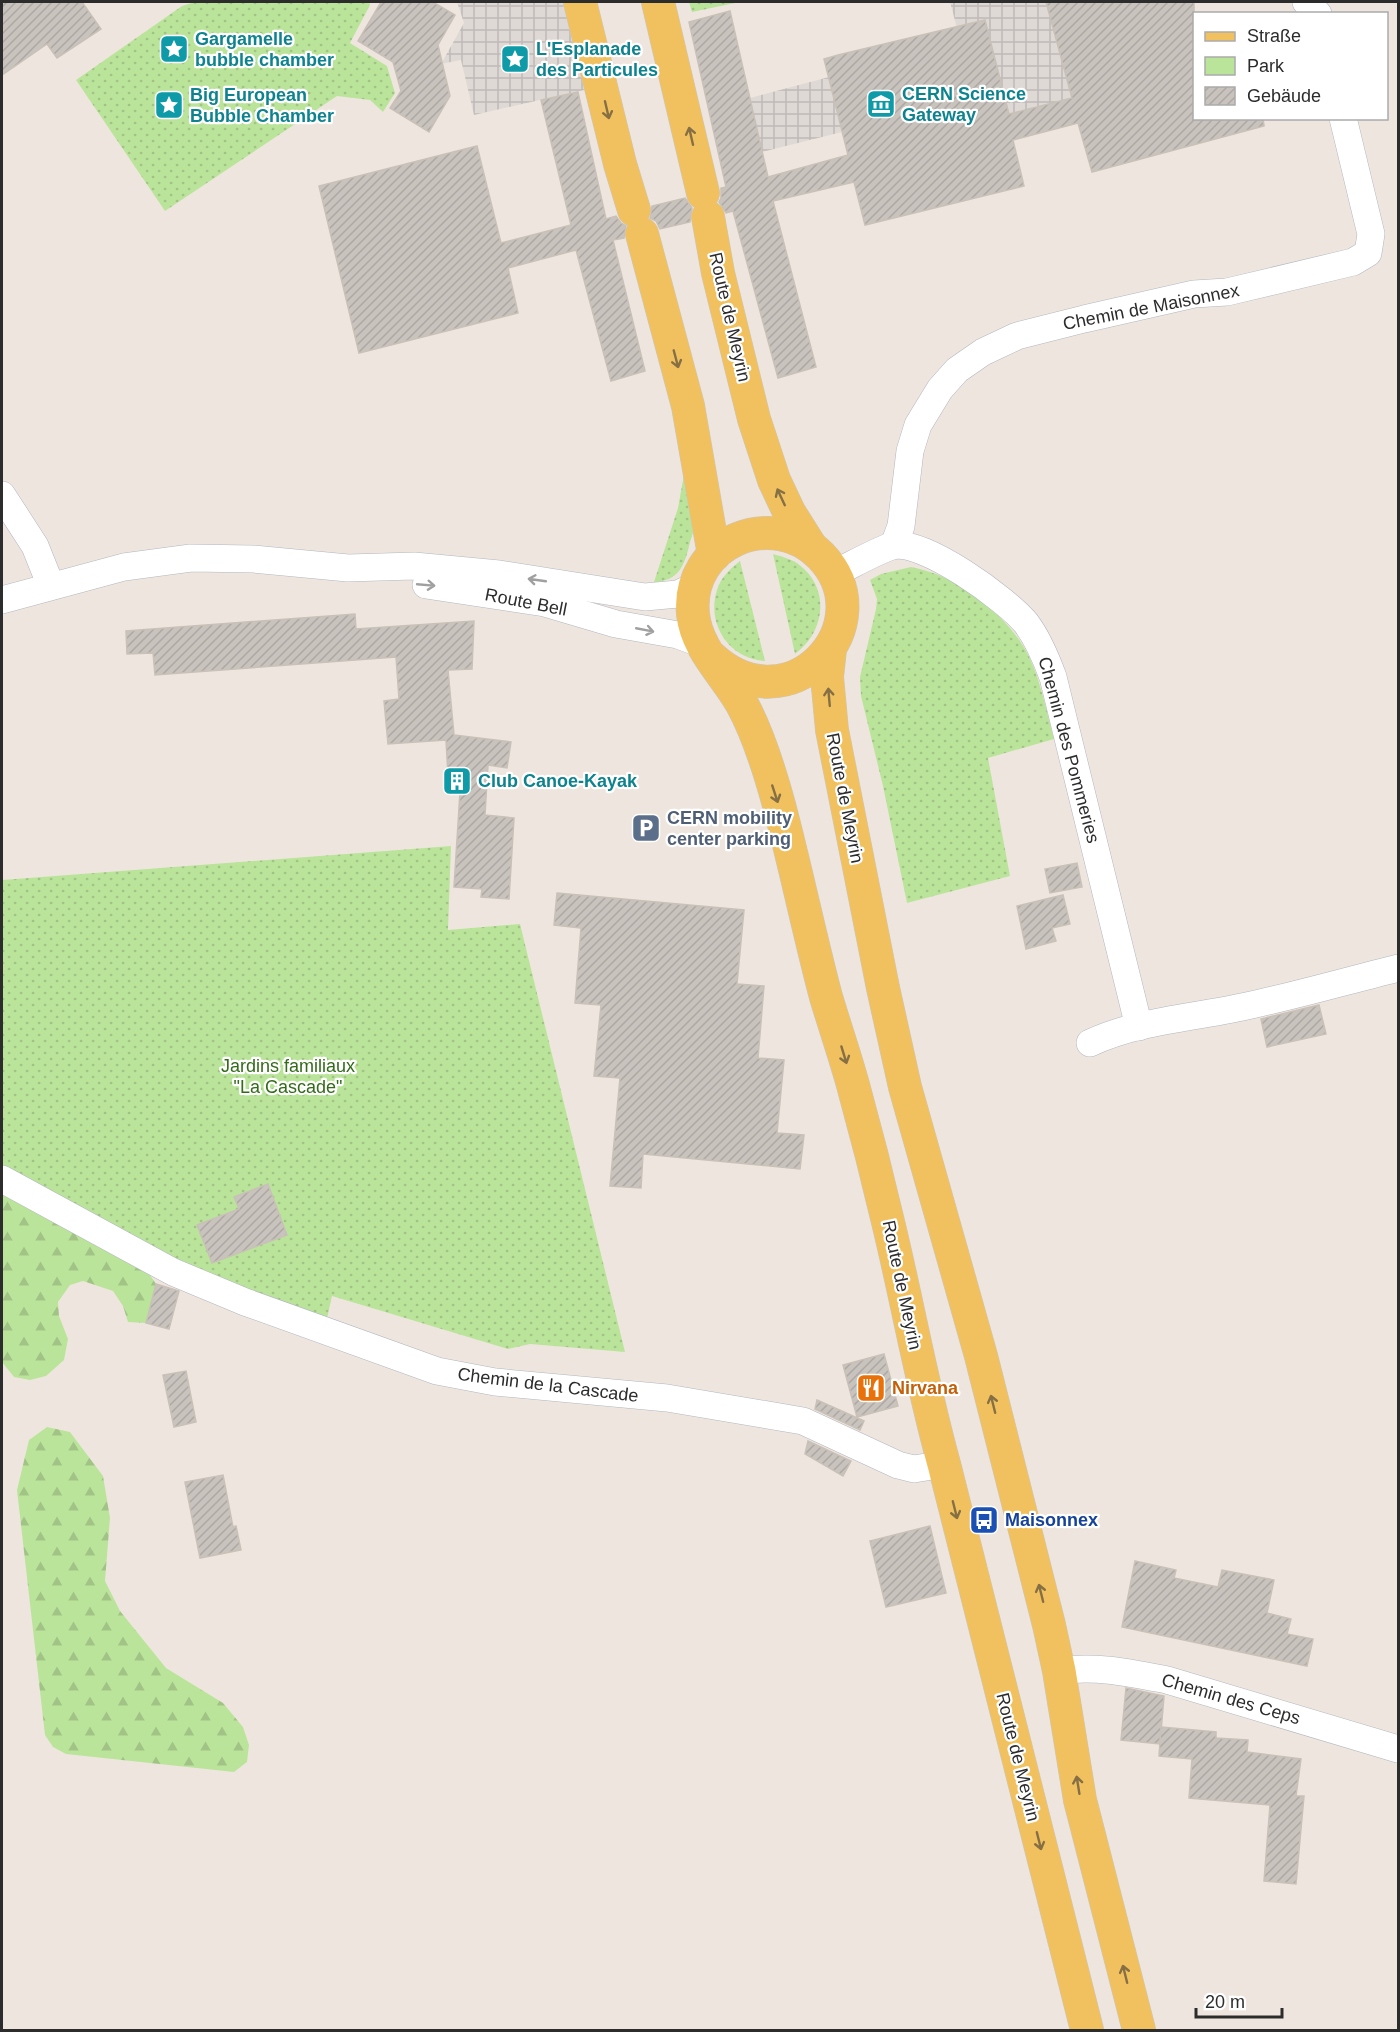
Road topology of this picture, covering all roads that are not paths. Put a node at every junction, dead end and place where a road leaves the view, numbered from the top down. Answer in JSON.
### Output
{"nodes":[{"id":1,"x":580,"y":2,"type":"edge"},
{"id":2,"x":658,"y":2,"type":"edge"},
{"id":3,"x":1343,"y":120,"type":"edge"},
{"id":4,"x":2,"y":495,"type":"edge"},
{"id":5,"x":894,"y":545,"type":"junction"},
{"id":6,"x":811,"y":547,"type":"junction"},
{"id":7,"x":714,"y":555,"type":"junction"},
{"id":8,"x":348,"y":568,"type":"junction"},
{"id":9,"x":834,"y":574,"type":"junction"},
{"id":10,"x":51,"y":586,"type":"junction"},
{"id":11,"x":695,"y":586,"type":"junction"},
{"id":12,"x":2,"y":600,"type":"edge"},
{"id":13,"x":830,"y":649,"type":"junction"},
{"id":14,"x":706,"y":651,"type":"junction"},
{"id":15,"x":1398,"y":968,"type":"edge"},
{"id":16,"x":1139,"y":1027,"type":"junction"},
{"id":17,"x":1090,"y":1043,"type":"dead end"},
{"id":18,"x":2,"y":1179,"type":"edge"},
{"id":19,"x":944,"y":1464,"type":"junction"},
{"id":20,"x":1059,"y":1671,"type":"junction"},
{"id":21,"x":1398,"y":1749,"type":"edge"},
{"id":22,"x":1087,"y":2031,"type":"edge"},
{"id":23,"x":1139,"y":2031,"type":"edge"}],
"edges":[{"from":1,"to":7,"type":"main road","one_way":true},
{"from":6,"to":2,"type":"main road","name":"Route de Meyrin","one_way":true},
{"from":3,"to":5,"type":"street","name":"Chemin de Maisonnex"},
{"from":4,"to":10,"type":"street"},
{"from":5,"to":9,"type":"street"},
{"from":5,"to":16,"type":"street","name":"Chemin des Pommeries"},
{"from":6,"to":7,"type":"main road","name":"Route de Meyrin"},
{"from":6,"to":9,"type":"main road","name":"Route de Meyrin"},
{"from":7,"to":11,"type":"main road","name":"Route de Meyrin"},
{"from":8,"to":10,"type":"street","name":"Route Bell"},
{"from":11,"to":8,"type":"street","name":"Route Bell","one_way":true},
{"from":8,"to":14,"type":"street","name":"Route Bell","one_way":true},
{"from":9,"to":13,"type":"main road","name":"Route de Meyrin"},
{"from":10,"to":12,"type":"street","name":"Route Bell"},
{"from":11,"to":14,"type":"main road","name":"Route de Meyrin"},
{"from":13,"to":14,"type":"main road","name":"Route de Meyrin"},
{"from":20,"to":13,"type":"main road","name":"Route de Meyrin","one_way":true},
{"from":14,"to":19,"type":"main road","name":"Route de Meyrin","one_way":true},
{"from":15,"to":16,"type":"street"},
{"from":16,"to":17,"type":"street"},
{"from":18,"to":19,"type":"street","name":"Chemin de la Cascade"},
{"from":19,"to":22,"type":"main road","name":"Route de Meyrin","one_way":true},
{"from":20,"to":21,"type":"street","name":"Chemin des Ceps"},
{"from":23,"to":20,"type":"main road","name":"Route de Meyrin","one_way":true}]}
